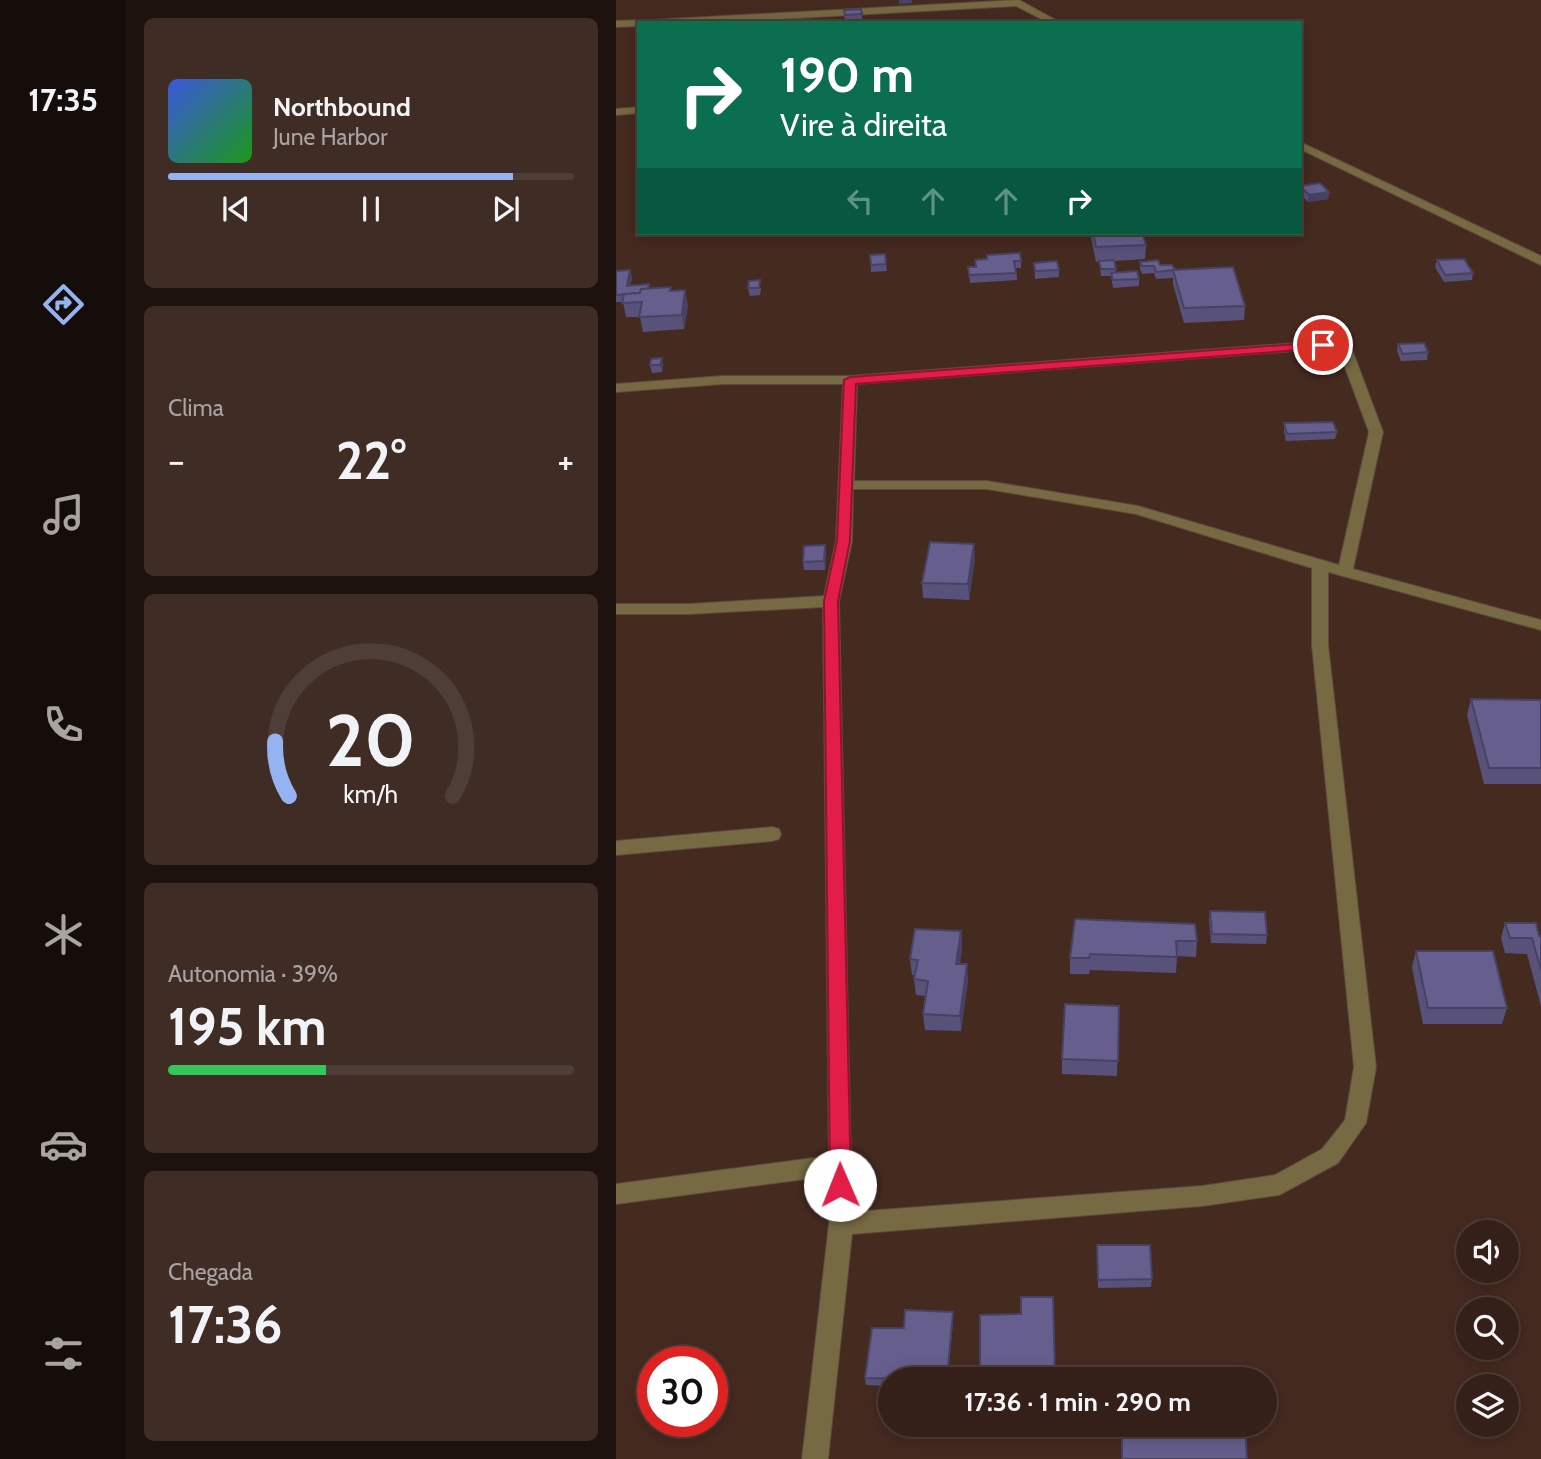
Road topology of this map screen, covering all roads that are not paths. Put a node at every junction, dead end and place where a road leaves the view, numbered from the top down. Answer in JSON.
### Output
{"nodes":[{"id":1,"x":1015,"y":1,"type":"edge"},
{"id":2,"x":683,"y":21,"type":"edge"},
{"id":3,"x":1054,"y":21,"type":"edge"},
{"id":4,"x":637,"y":23,"type":"edge"},
{"id":5,"x":616,"y":24,"type":"edge"},
{"id":6,"x":637,"y":110,"type":"edge"},
{"id":7,"x":616,"y":112,"type":"edge"},
{"id":8,"x":1302,"y":146,"type":"edge"},
{"id":9,"x":1541,"y":261,"type":"edge"},
{"id":10,"x":850,"y":380,"type":"junction"},
{"id":11,"x":616,"y":388,"type":"edge"},
{"id":12,"x":845,"y":485,"type":"junction"},
{"id":13,"x":1320,"y":565,"type":"junction"},
{"id":14,"x":1345,"y":572,"type":"junction"},
{"id":15,"x":831,"y":601,"type":"junction"},
{"id":16,"x":616,"y":609,"type":"edge"},
{"id":17,"x":1541,"y":625,"type":"edge"},
{"id":18,"x":772,"y":834,"type":"dead end"},
{"id":19,"x":616,"y":848,"type":"edge"},
{"id":20,"x":839,"y":1165,"type":"junction"},
{"id":21,"x":616,"y":1194,"type":"edge"},
{"id":22,"x":841,"y":1224,"type":"junction"},
{"id":23,"x":815,"y":1459,"type":"edge"}],
"edges":[{"from":1,"to":2,"type":"street"},
{"from":1,"to":3,"type":"street"},
{"from":4,"to":5,"type":"street"},
{"from":6,"to":7,"type":"street"},
{"from":8,"to":9,"type":"street"},
{"from":10,"to":11,"type":"street"},
{"from":10,"to":12,"type":"street"},
{"from":10,"to":14,"type":"street"},
{"from":12,"to":13,"type":"street"},
{"from":12,"to":15,"type":"street"},
{"from":13,"to":14,"type":"street"},
{"from":13,"to":22,"type":"street"},
{"from":14,"to":17,"type":"street"},
{"from":15,"to":16,"type":"street"},
{"from":15,"to":20,"type":"street"},
{"from":18,"to":19,"type":"street"},
{"from":20,"to":21,"type":"street"},
{"from":20,"to":22,"type":"street"},
{"from":22,"to":23,"type":"street"}]}
